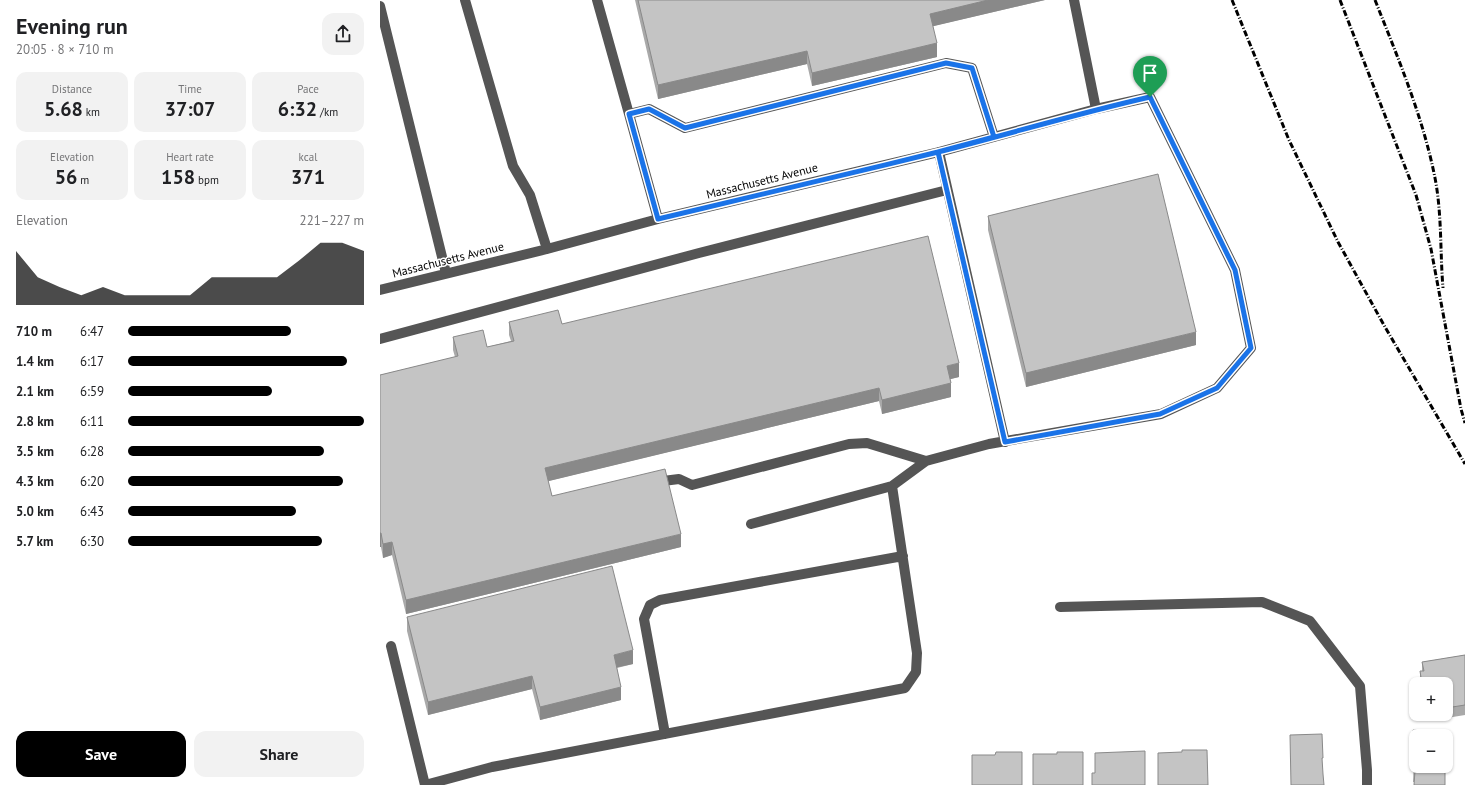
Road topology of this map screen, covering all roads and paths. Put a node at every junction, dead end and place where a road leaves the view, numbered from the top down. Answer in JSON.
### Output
{"nodes":[{"id":1,"x":465,"y":0,"type":"edge"},
{"id":2,"x":597,"y":0,"type":"edge"},
{"id":3,"x":1074,"y":0,"type":"edge"},
{"id":4,"x":380,"y":6,"type":"edge"},
{"id":5,"x":1096,"y":109,"type":"junction"},
{"id":6,"x":629,"y":114,"type":"junction"},
{"id":7,"x":994,"y":137,"type":"junction"},
{"id":8,"x":938,"y":152,"type":"junction"},
{"id":9,"x":947,"y":190,"type":"junction"},
{"id":10,"x":658,"y":219,"type":"junction"},
{"id":11,"x":547,"y":249,"type":"junction"},
{"id":12,"x":446,"y":273,"type":"junction"},
{"id":13,"x":380,"y":290,"type":"edge"},
{"id":14,"x":380,"y":339,"type":"edge"},
{"id":15,"x":1005,"y":442,"type":"junction"},
{"id":16,"x":926,"y":461,"type":"junction"},
{"id":17,"x":642,"y":485,"type":"edge"},
{"id":18,"x":892,"y":486,"type":"junction"},
{"id":19,"x":751,"y":524,"type":"dead end"},
{"id":20,"x":903,"y":556,"type":"junction"},
{"id":21,"x":1060,"y":607,"type":"dead end"},
{"id":22,"x":391,"y":646,"type":"dead end"},
{"id":23,"x":665,"y":734,"type":"junction"},
{"id":24,"x":425,"y":785,"type":"edge"},
{"id":25,"x":1367,"y":785,"type":"edge"}],
"edges":[{"from":1,"to":11,"type":"street"},
{"from":2,"to":6,"type":"street"},
{"from":3,"to":5,"type":"street"},
{"from":4,"to":12,"type":"street"},
{"from":5,"to":7,"type":"street","name":"Massachusetts Avenue"},
{"from":5,"to":15,"type":"street","name":"Massachusetts Avenue"},
{"from":6,"to":7,"type":"street"},
{"from":6,"to":10,"type":"street"},
{"from":7,"to":8,"type":"street","name":"Massachusetts Avenue"},
{"from":8,"to":9,"type":"street"},
{"from":8,"to":10,"type":"street","name":"Massachusetts Avenue"},
{"from":9,"to":14,"type":"street"},
{"from":9,"to":15,"type":"street"},
{"from":10,"to":11,"type":"street","name":"Massachusetts Avenue"},
{"from":11,"to":12,"type":"street","name":"Massachusetts Avenue"},
{"from":12,"to":13,"type":"street","name":"Massachusetts Avenue"},
{"from":15,"to":16,"type":"street"},
{"from":16,"to":17,"type":"street"},
{"from":16,"to":18,"type":"street"},
{"from":18,"to":19,"type":"street"},
{"from":18,"to":20,"type":"street"},
{"from":20,"to":23,"type":"street"},
{"from":20,"to":23,"type":"street"},
{"from":21,"to":25,"type":"street"},
{"from":22,"to":24,"type":"street"},
{"from":23,"to":24,"type":"street"}]}
